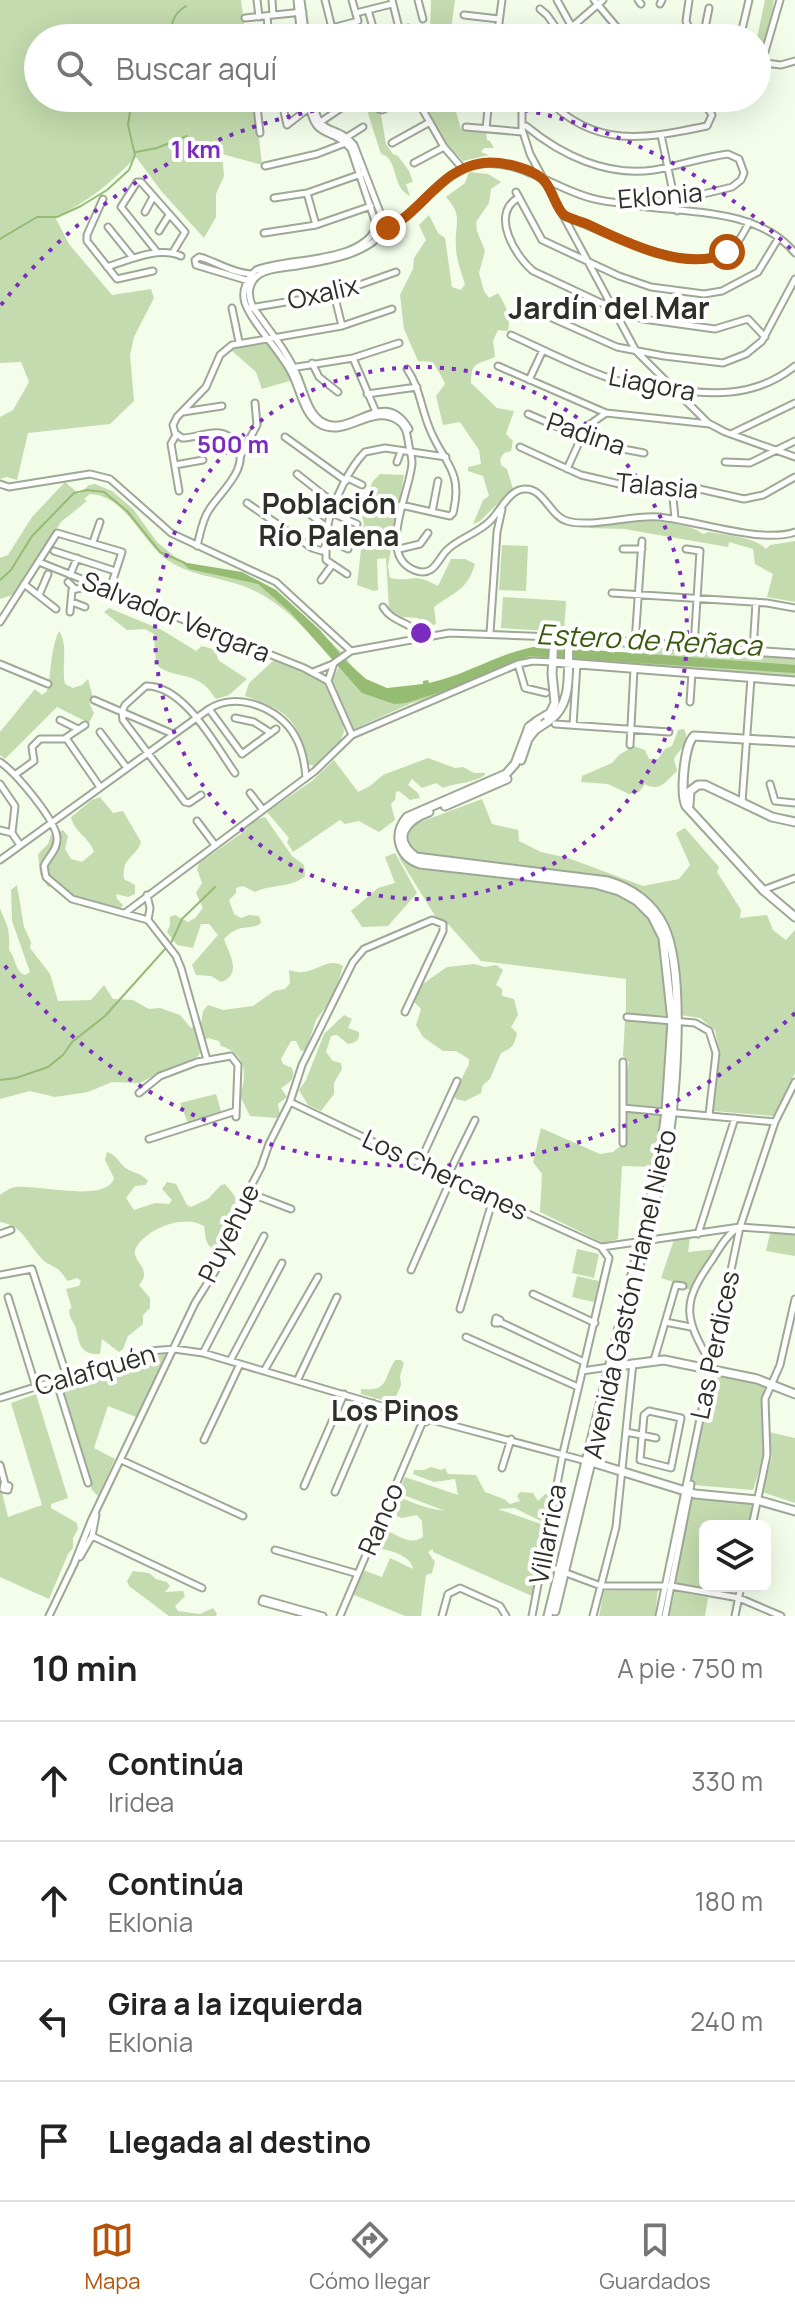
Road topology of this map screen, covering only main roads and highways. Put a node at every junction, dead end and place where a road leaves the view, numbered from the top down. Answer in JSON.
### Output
{"nodes":[{"id":1,"x":569,"y":642,"type":"junction"},
{"id":2,"x":795,"y":654,"type":"edge"},
{"id":3,"x":553,"y":660,"type":"junction"},
{"id":4,"x":571,"y":662,"type":"junction"},
{"id":5,"x":795,"y":681,"type":"edge"},
{"id":6,"x":534,"y":726,"type":"junction"},
{"id":7,"x":795,"y":742,"type":"edge"},
{"id":8,"x":686,"y":792,"type":"junction"},
{"id":9,"x":795,"y":822,"type":"edge"},
{"id":10,"x":795,"y":917,"type":"edge"},
{"id":11,"x":612,"y":1367,"type":"junction"},
{"id":12,"x":795,"y":1394,"type":"edge"},
{"id":13,"x":589,"y":1462,"type":"junction"},
{"id":14,"x":795,"y":1509,"type":"edge"},
{"id":15,"x":551,"y":1616,"type":"edge"}],
"edges":[{"from":1,"to":2,"type":"main road"},
{"from":1,"to":3,"type":"main road","name":"Avenida Gastón Hamel Nieto"},
{"from":1,"to":4,"type":"main road"},
{"from":3,"to":4,"type":"main road"},
{"from":3,"to":6,"type":"main road","name":"Avenida Gastón Hamel Nieto"},
{"from":4,"to":5,"type":"main road"},
{"from":4,"to":6,"type":"main road","bridge":true},
{"from":6,"to":11,"type":"main road","name":"Avenida Gastón Hamel Nieto"},
{"from":7,"to":8,"type":"main road"},
{"from":8,"to":9,"type":"main road"},
{"from":8,"to":10,"type":"main road"},
{"from":11,"to":12,"type":"main road"},
{"from":11,"to":13,"type":"main road","name":"Avenida Gastón Hamel Nieto"},
{"from":13,"to":14,"type":"main road"},
{"from":13,"to":15,"type":"main road","name":"Avenida Gastón Hamel Nieto"}]}
